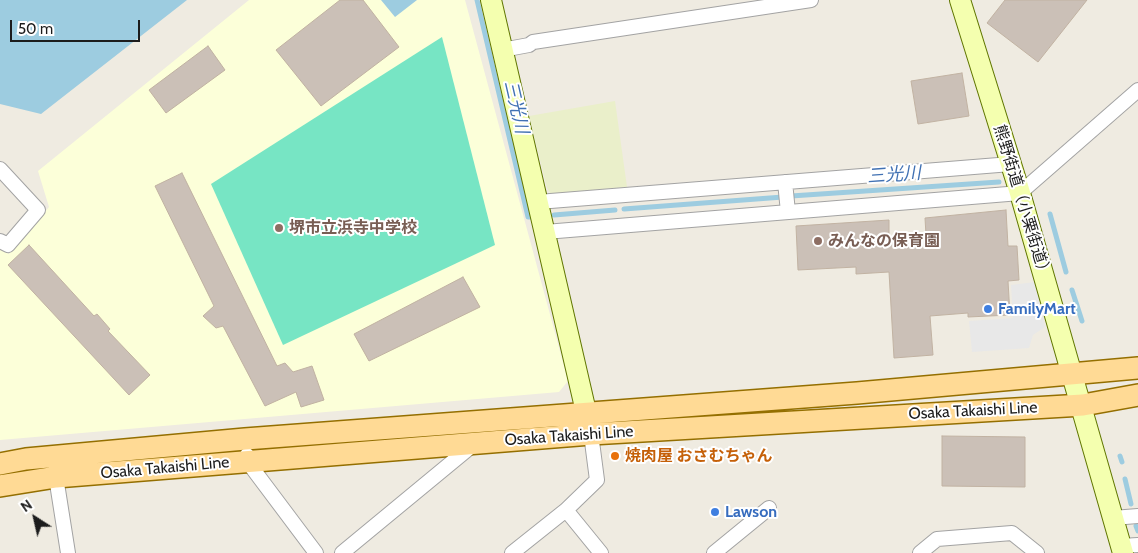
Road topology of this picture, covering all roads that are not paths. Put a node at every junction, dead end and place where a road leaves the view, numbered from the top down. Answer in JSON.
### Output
{"nodes":[{"id":1,"x":491,"y":0,"type":"edge"},
{"id":2,"x":811,"y":0,"type":"edge"},
{"id":3,"x":960,"y":0,"type":"edge"},
{"id":4,"x":502,"y":50,"type":"junction"},
{"id":5,"x":1138,"y":90,"type":"edge"},
{"id":6,"x":1011,"y":164,"type":"junction"},
{"id":7,"x":0,"y":169,"type":"edge"},
{"id":8,"x":785,"y":186,"type":"junction"},
{"id":9,"x":1020,"y":193,"type":"junction"},
{"id":10,"x":538,"y":202,"type":"junction"},
{"id":11,"x":787,"y":210,"type":"junction"},
{"id":12,"x":544,"y":229,"type":"junction"},
{"id":13,"x":0,"y":241,"type":"edge"},
{"id":14,"x":1138,"y":356,"type":"edge"},
{"id":15,"x":1138,"y":368,"type":"edge"},
{"id":16,"x":1073,"y":374,"type":"junction"},
{"id":17,"x":1138,"y":395,"type":"edge"},
{"id":18,"x":1082,"y":405,"type":"junction"},
{"id":19,"x":1138,"y":410,"type":"edge"},
{"id":20,"x":589,"y":424,"type":"junction"},
{"id":21,"x":246,"y":440,"type":"junction"},
{"id":22,"x":475,"y":443,"type":"junction"},
{"id":23,"x":247,"y":461,"type":"junction"},
{"id":24,"x":0,"y":464,"type":"edge"},
{"id":25,"x":56,"y":477,"type":"junction"},
{"id":26,"x":0,"y":486,"type":"edge"},
{"id":27,"x":769,"y":508,"type":"dead end"},
{"id":28,"x":566,"y":510,"type":"junction"},
{"id":29,"x":1138,"y":516,"type":"edge"},
{"id":30,"x":1113,"y":518,"type":"junction"},
{"id":31,"x":1127,"y":548,"type":"edge"},
{"id":32,"x":68,"y":553,"type":"edge"},
{"id":33,"x":316,"y":553,"type":"edge"},
{"id":34,"x":342,"y":553,"type":"edge"},
{"id":35,"x":512,"y":553,"type":"edge"},
{"id":36,"x":602,"y":553,"type":"edge"},
{"id":37,"x":714,"y":553,"type":"edge"},
{"id":38,"x":920,"y":553,"type":"edge"},
{"id":39,"x":1037,"y":553,"type":"edge"}],
"edges":[{"from":1,"to":4,"type":"street"},
{"from":2,"to":4,"type":"street"},
{"from":3,"to":6,"type":"street","name":"熊野街道（小栗街道）"},
{"from":4,"to":10,"type":"street"},
{"from":5,"to":9,"type":"street"},
{"from":6,"to":8,"type":"street"},
{"from":6,"to":9,"type":"street","name":"熊野街道（小栗街道）"},
{"from":7,"to":13,"type":"street"},
{"from":8,"to":10,"type":"street"},
{"from":8,"to":11,"type":"street"},
{"from":9,"to":11,"type":"street"},
{"from":9,"to":16,"type":"street","name":"熊野街道（小栗街道）"},
{"from":10,"to":12,"type":"street"},
{"from":11,"to":12,"type":"street"},
{"from":12,"to":20,"type":"street"},
{"from":14,"to":16,"type":"main road"},
{"from":15,"to":16,"type":"main road","name":"Osaka Takaishi Line"},
{"from":16,"to":18,"type":"street","name":"熊野街道（小栗街道）"},
{"from":16,"to":20,"type":"main road","name":"Osaka Takaishi Line"},
{"from":17,"to":18,"type":"main road","name":"Osaka Takaishi Line"},
{"from":18,"to":19,"type":"main road"},
{"from":18,"to":20,"type":"main road","name":"Osaka Takaishi Line"},
{"from":18,"to":30,"type":"street","name":"熊野街道（小栗街道）"},
{"from":20,"to":21,"type":"main road","name":"Osaka Takaishi Line"},
{"from":20,"to":22,"type":"main road","name":"Osaka Takaishi Line"},
{"from":20,"to":28,"type":"street"},
{"from":21,"to":23,"type":"street"},
{"from":21,"to":24,"type":"main road","name":"Osaka Takaishi Line"},
{"from":22,"to":23,"type":"main road","name":"Osaka Takaishi Line"},
{"from":22,"to":34,"type":"street"},
{"from":23,"to":25,"type":"main road","name":"Osaka Takaishi Line"},
{"from":23,"to":33,"type":"street"},
{"from":25,"to":26,"type":"main road","name":"Osaka Takaishi Line"},
{"from":25,"to":32,"type":"street"},
{"from":27,"to":37,"type":"street"},
{"from":28,"to":35,"type":"street"},
{"from":28,"to":36,"type":"street"},
{"from":29,"to":30,"type":"street"},
{"from":30,"to":31,"type":"street","name":"熊野街道（小栗街道）"},
{"from":38,"to":39,"type":"street"}]}
